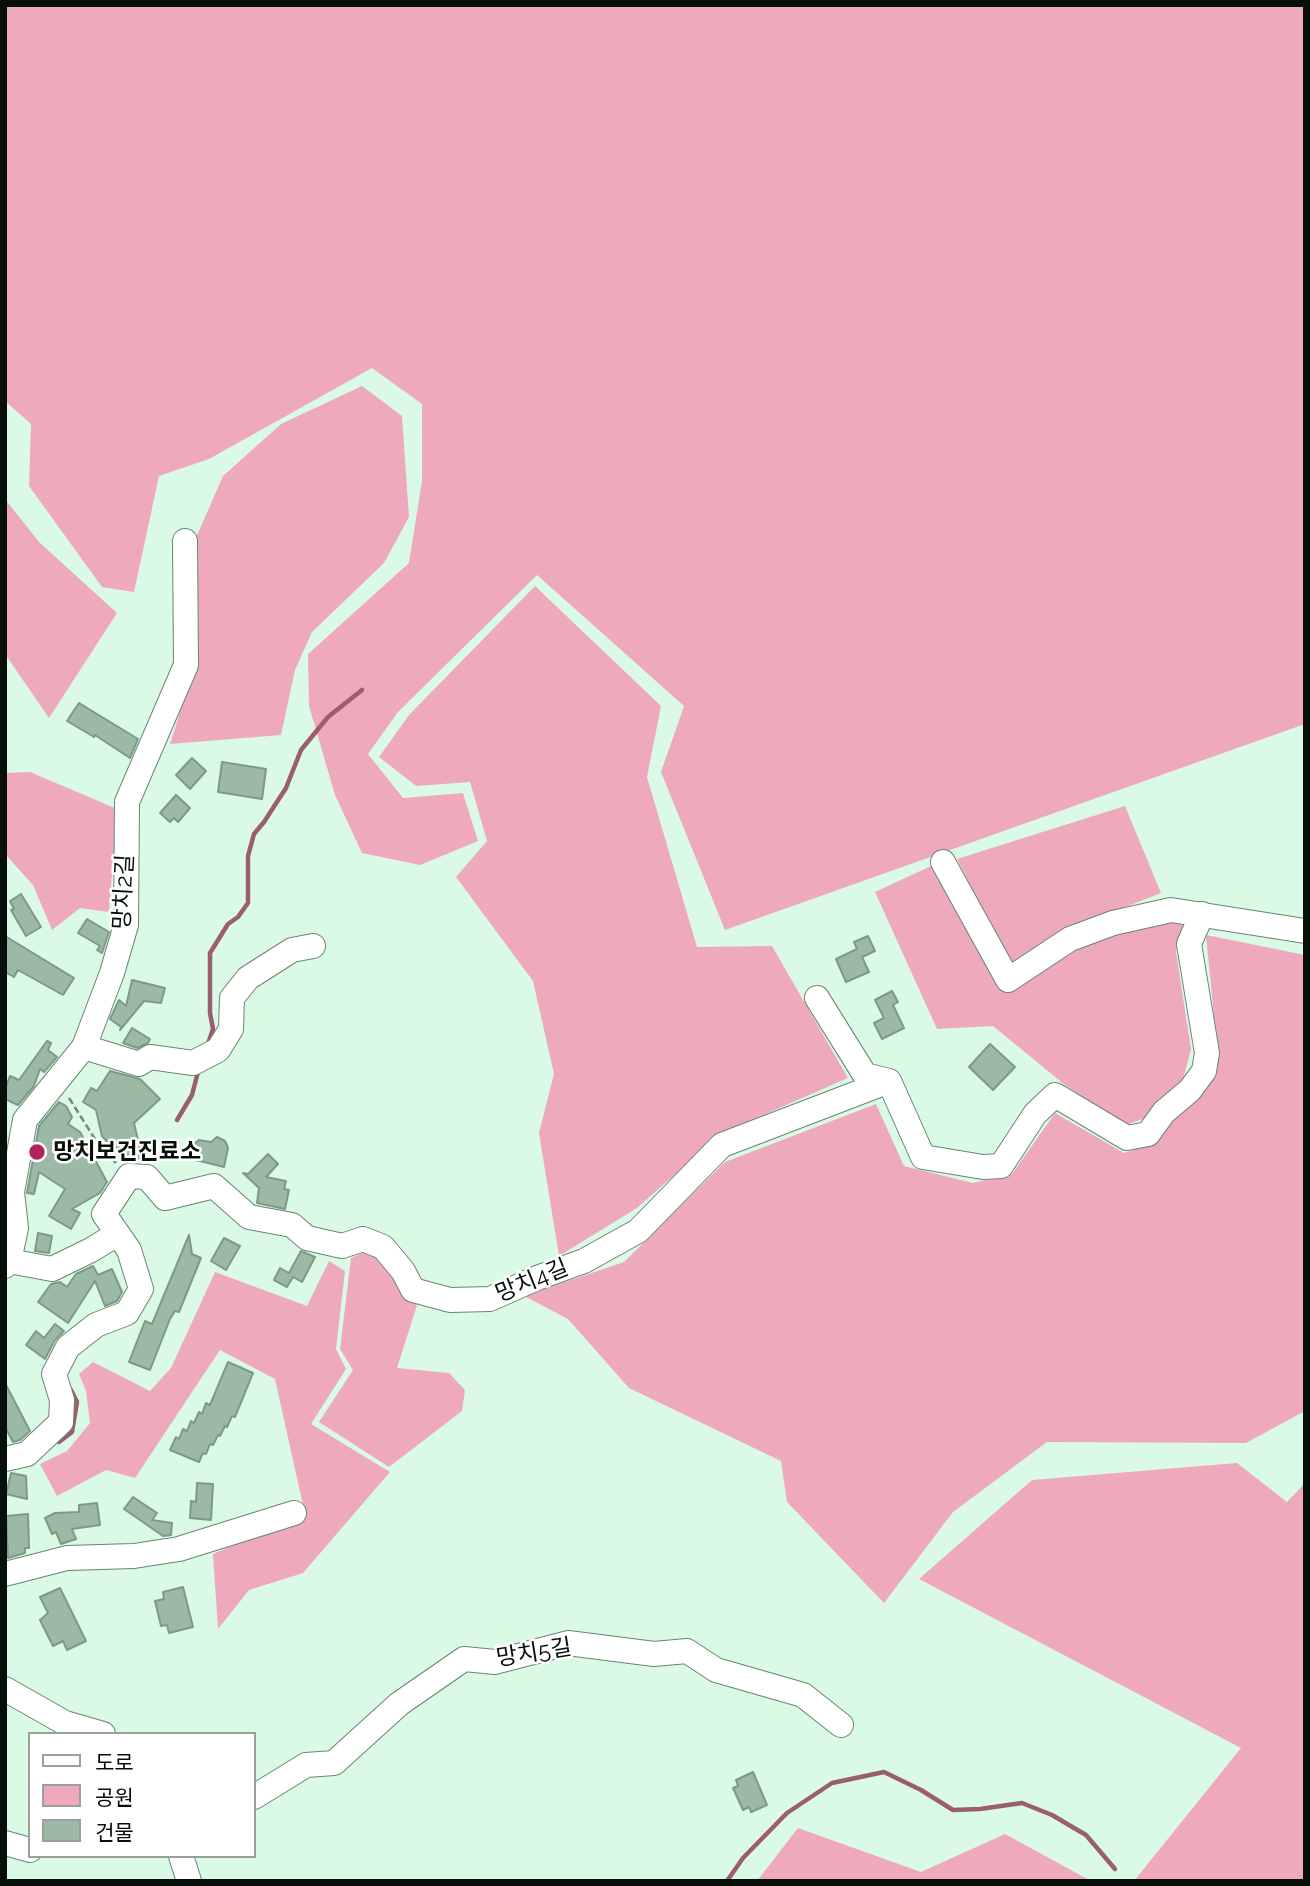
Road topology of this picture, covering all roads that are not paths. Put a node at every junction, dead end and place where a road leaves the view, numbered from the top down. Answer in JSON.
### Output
{"nodes":[{"id":1,"x":185,"y":541,"type":"dead end"},
{"id":2,"x":943,"y":862,"type":"dead end"},
{"id":3,"x":1202,"y":914,"type":"junction"},
{"id":4,"x":1305,"y":931,"type":"edge"},
{"id":5,"x":313,"y":946,"type":"dead end"},
{"id":6,"x":817,"y":998,"type":"dead end"},
{"id":7,"x":84,"y":1046,"type":"junction"},
{"id":8,"x":889,"y":1081,"type":"junction"},
{"id":9,"x":15,"y":1114,"type":"edge"},
{"id":10,"x":117,"y":1234,"type":"junction"},
{"id":11,"x":7,"y":1264,"type":"edge"},
{"id":12,"x":5,"y":1459,"type":"edge"},
{"id":13,"x":294,"y":1513,"type":"dead end"},
{"id":14,"x":5,"y":1574,"type":"edge"},
{"id":15,"x":5,"y":1689,"type":"edge"},
{"id":16,"x":841,"y":1725,"type":"dead end"},
{"id":17,"x":96,"y":1732,"type":"edge"},
{"id":18,"x":256,"y":1796,"type":"edge"},
{"id":19,"x":5,"y":1843,"type":"edge"},
{"id":20,"x":28,"y":1849,"type":"edge"},
{"id":21,"x":182,"y":1858,"type":"edge"},
{"id":22,"x":189,"y":1881,"type":"edge"}],
"edges":[{"from":1,"to":7,"type":"street","name":"망치2길"},
{"from":2,"to":3,"type":"street"},
{"from":3,"to":4,"type":"street"},
{"from":3,"to":8,"type":"street"},
{"from":5,"to":7,"type":"street"},
{"from":6,"to":8,"type":"street"},
{"from":7,"to":9,"type":"street","name":"망치2길"},
{"from":8,"to":10,"type":"street","name":"망치4길"},
{"from":9,"to":11,"type":"street","name":"망치2길"},
{"from":10,"to":11,"type":"street"},
{"from":10,"to":12,"type":"street"},
{"from":13,"to":14,"type":"street"},
{"from":15,"to":17,"type":"street"},
{"from":16,"to":18,"type":"street","name":"망치5길"},
{"from":19,"to":20,"type":"street"},
{"from":21,"to":22,"type":"street"}]}
